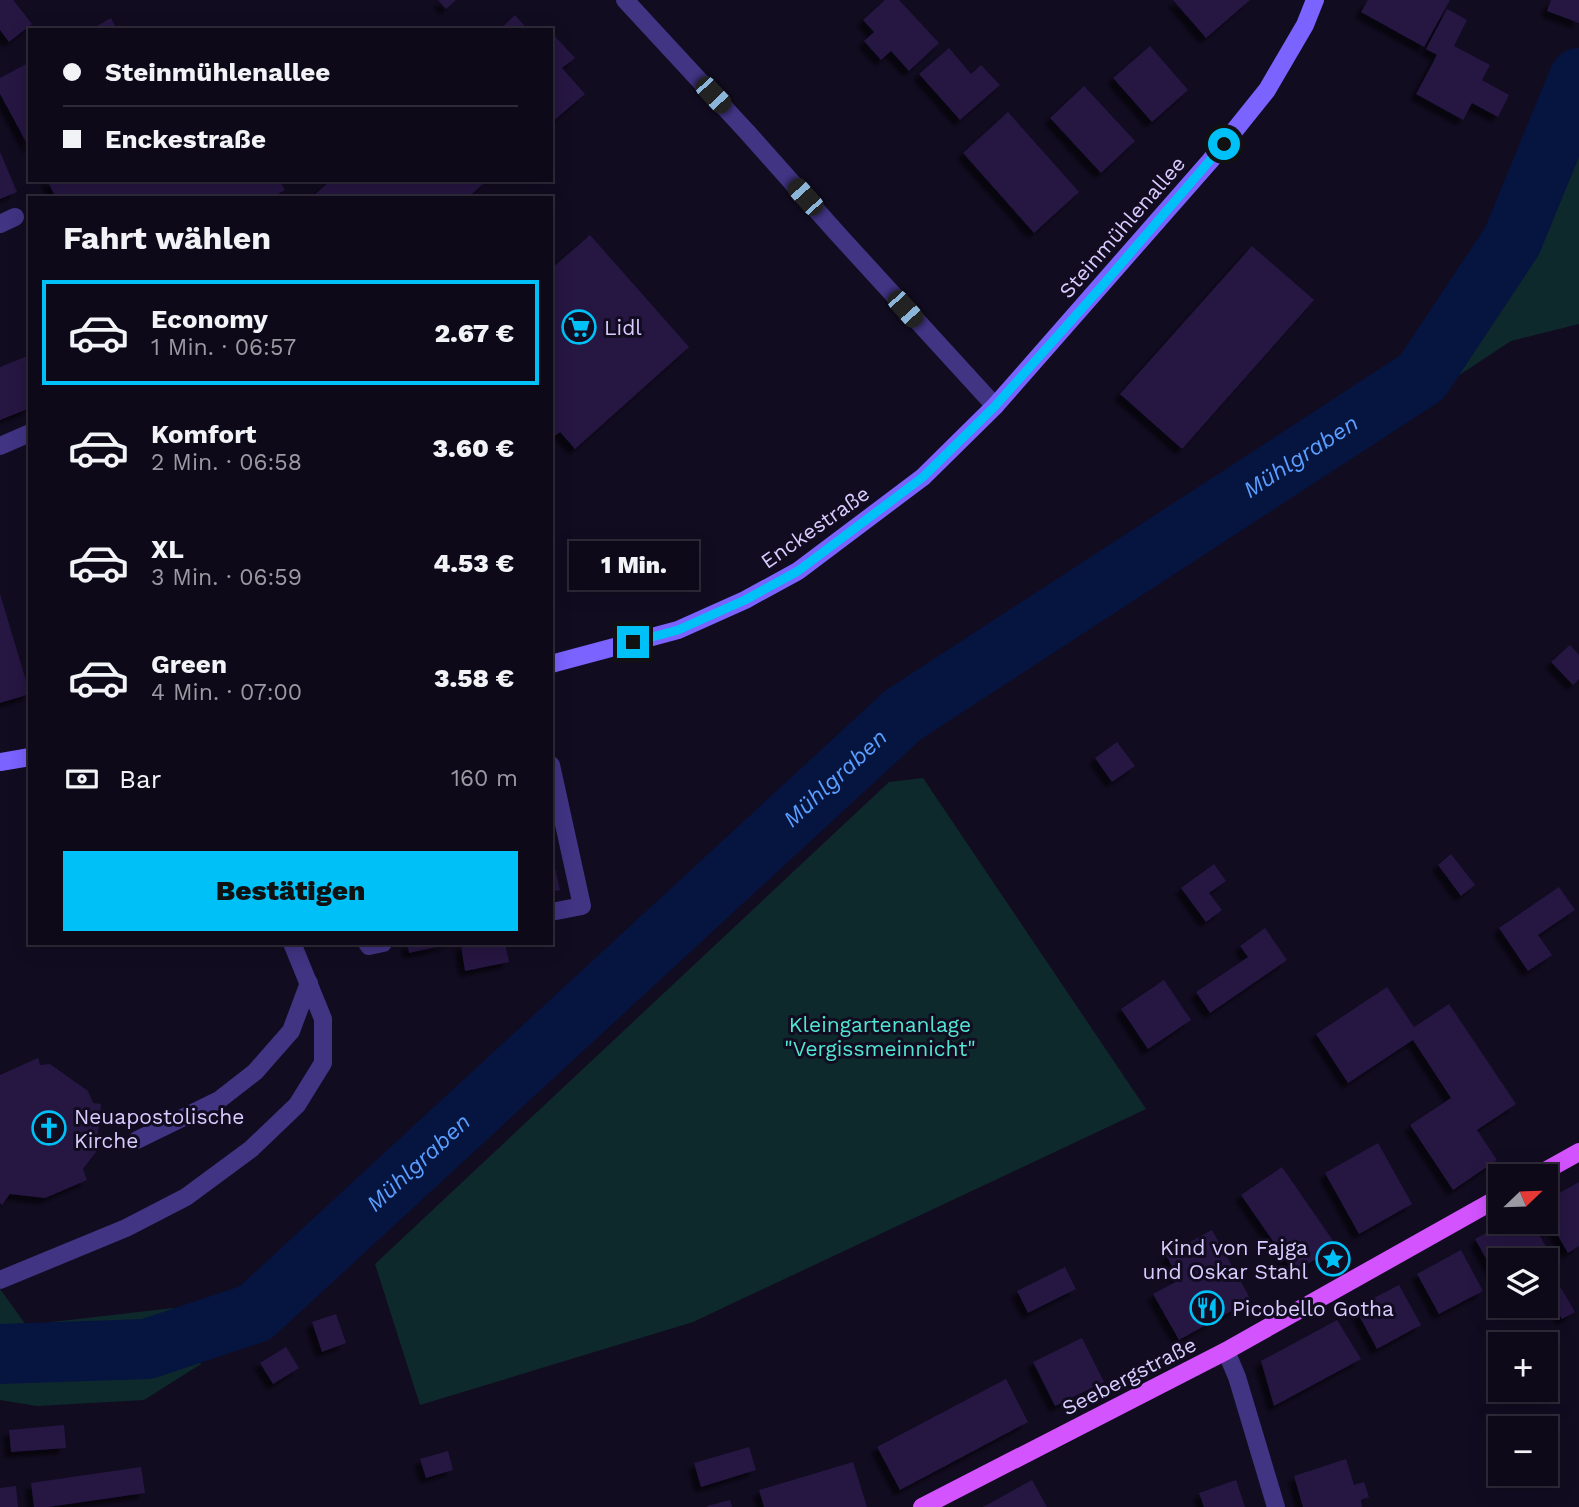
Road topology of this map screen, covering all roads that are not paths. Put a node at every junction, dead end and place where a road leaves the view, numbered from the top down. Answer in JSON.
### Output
{"nodes":[{"id":1,"x":625,"y":0,"type":"edge"},
{"id":2,"x":1315,"y":0,"type":"edge"},
{"id":3,"x":995,"y":406,"type":"junction"},
{"id":4,"x":28,"y":434,"type":"edge"},
{"id":5,"x":0,"y":446,"type":"edge"},
{"id":6,"x":553,"y":663,"type":"edge"},
{"id":7,"x":28,"y":757,"type":"edge"},
{"id":8,"x":0,"y":762,"type":"edge"},
{"id":9,"x":553,"y":774,"type":"edge"},
{"id":10,"x":553,"y":912,"type":"edge"},
{"id":11,"x":293,"y":945,"type":"edge"},
{"id":12,"x":309,"y":983,"type":"junction"},
{"id":13,"x":137,"y":1140,"type":"dead end"},
{"id":14,"x":1579,"y":1152,"type":"edge"},
{"id":15,"x":1558,"y":1164,"type":"edge"},
{"id":16,"x":1488,"y":1204,"type":"edge"},
{"id":17,"x":0,"y":1280,"type":"edge"},
{"id":18,"x":1226,"y":1351,"type":"junction"},
{"id":19,"x":922,"y":1507,"type":"edge"},
{"id":20,"x":1276,"y":1507,"type":"edge"}],
"edges":[{"from":1,"to":3,"type":"street"},
{"from":2,"to":3,"type":"main road","name":"Steinmühlenallee"},
{"from":3,"to":6,"type":"main road","name":"Enckestraße"},
{"from":4,"to":5,"type":"street"},
{"from":7,"to":8,"type":"main road"},
{"from":9,"to":10,"type":"street"},
{"from":11,"to":12,"type":"street"},
{"from":12,"to":13,"type":"street"},
{"from":12,"to":17,"type":"street"},
{"from":14,"to":15,"type":"main road"},
{"from":16,"to":18,"type":"main road","name":"Seebergstraße"},
{"from":18,"to":19,"type":"main road","name":"Seebergstraße"},
{"from":18,"to":20,"type":"street"}]}
